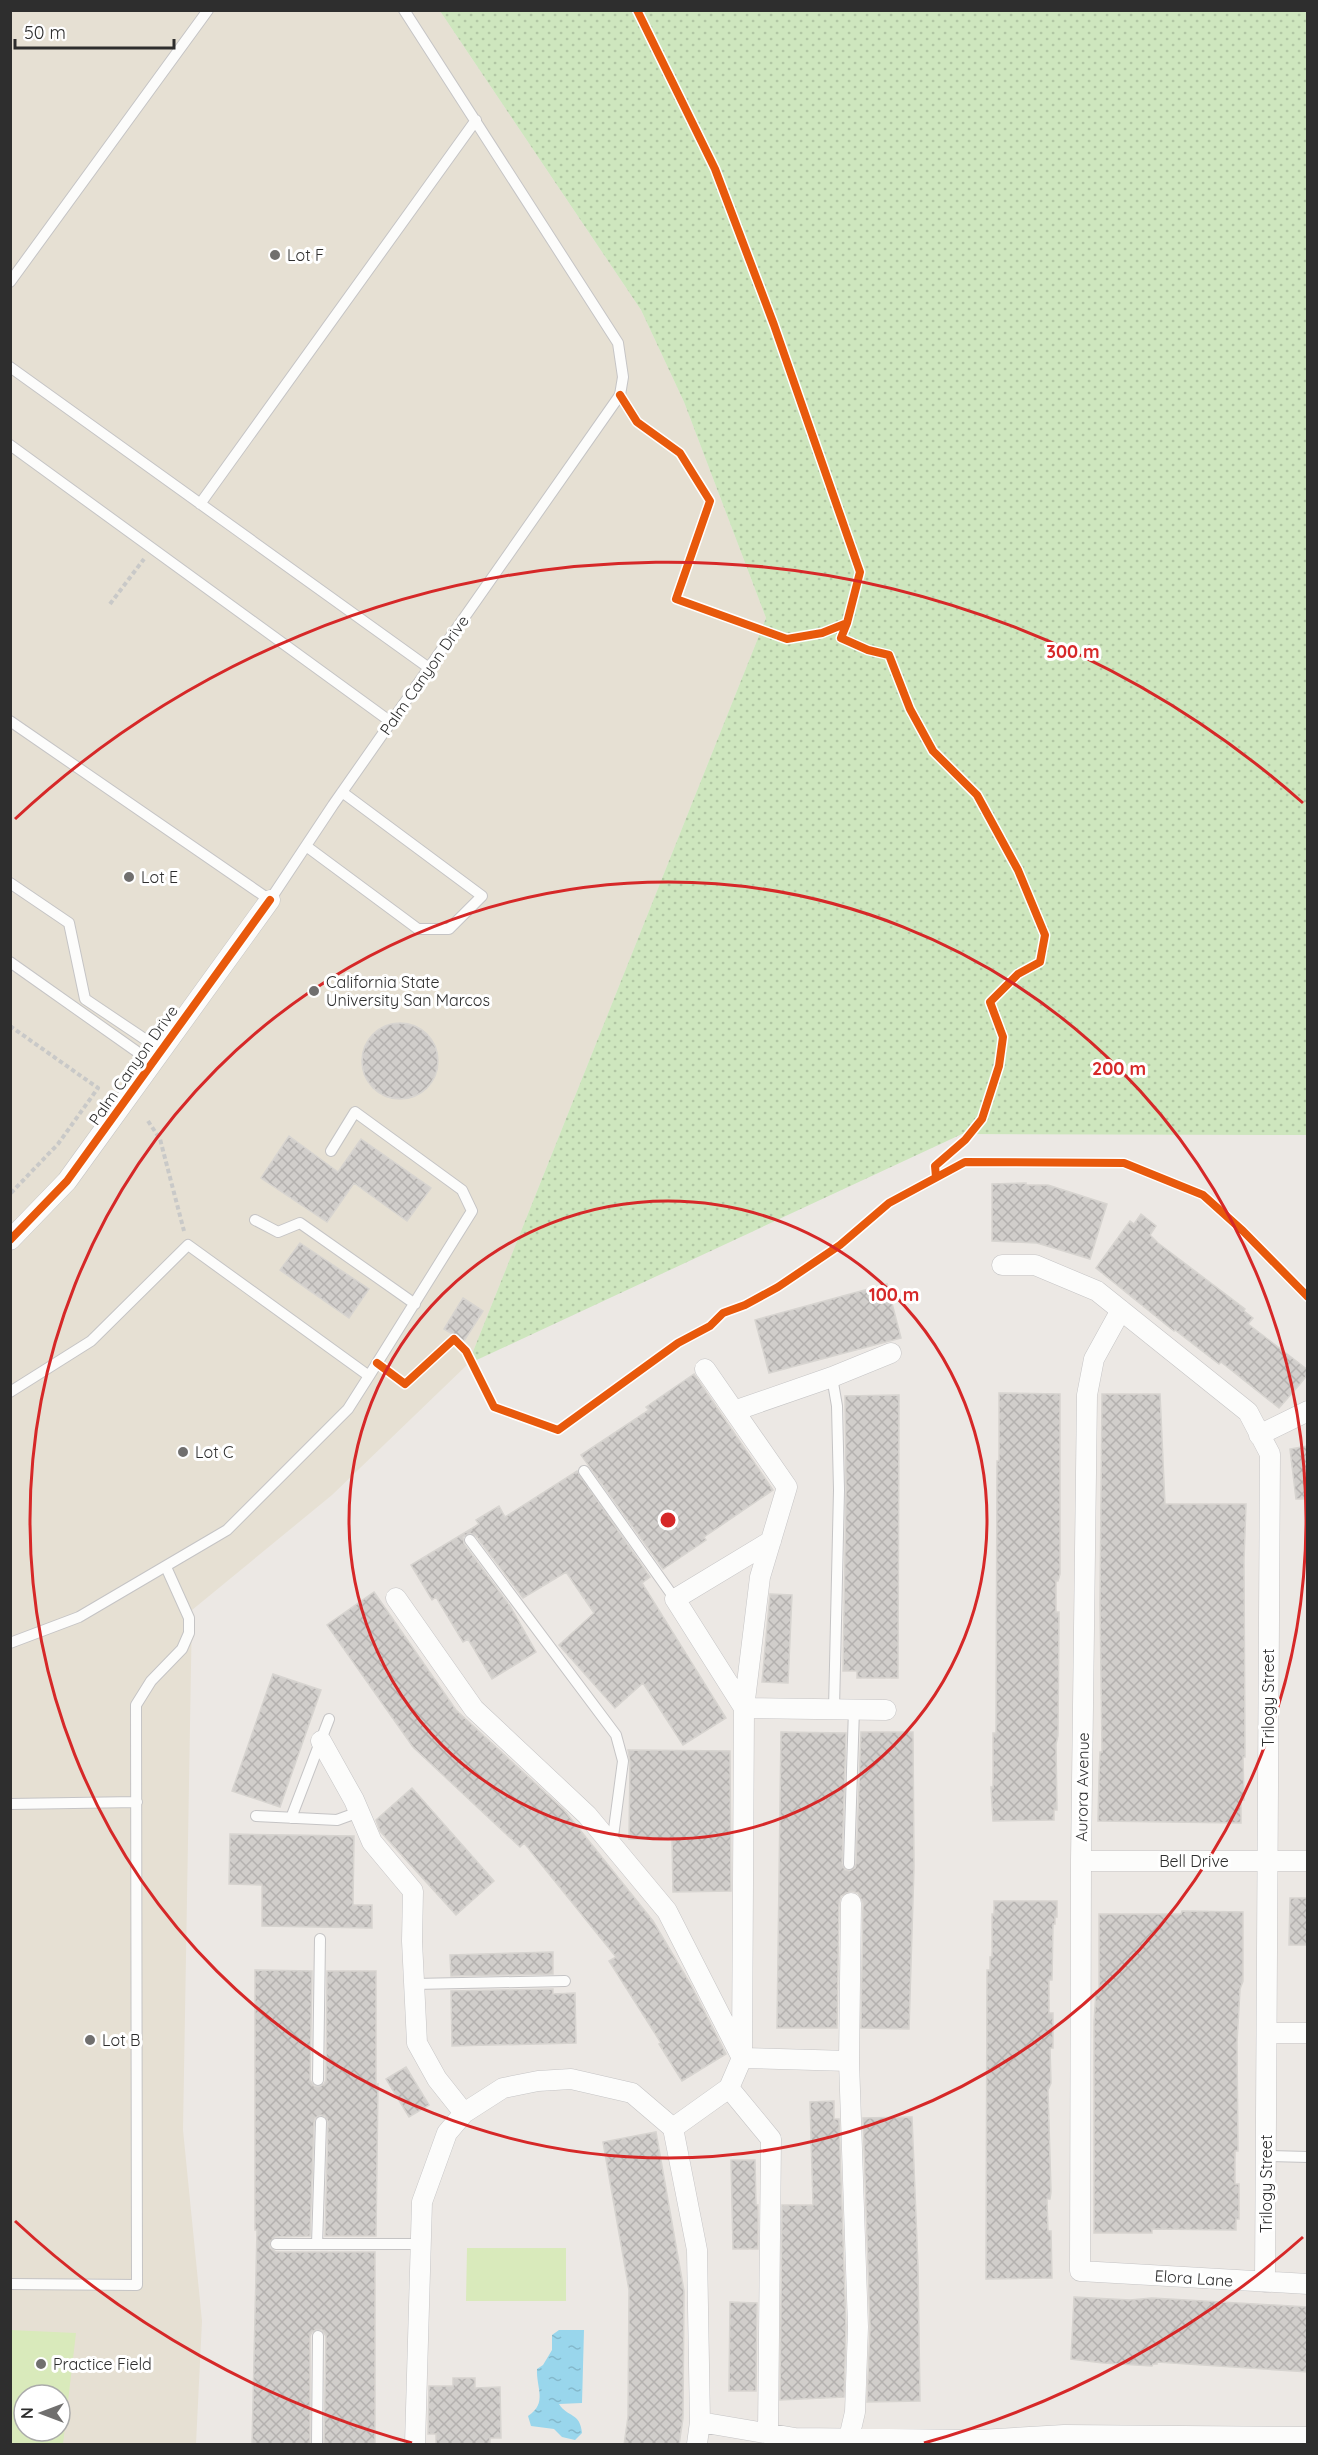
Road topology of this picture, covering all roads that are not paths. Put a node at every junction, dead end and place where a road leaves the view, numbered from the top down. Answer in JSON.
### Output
{"nodes":[{"id":1,"x":208,"y":10,"type":"edge"},
{"id":2,"x":404,"y":10,"type":"edge"},
{"id":3,"x":476,"y":120,"type":"junction"},
{"id":4,"x":10,"y":282,"type":"edge"},
{"id":5,"x":10,"y":367,"type":"edge"},
{"id":6,"x":10,"y":445,"type":"edge"},
{"id":7,"x":200,"y":504,"type":"junction"},
{"id":8,"x":429,"y":668,"type":"junction"},
{"id":9,"x":10,"y":722,"type":"edge"},
{"id":10,"x":391,"y":722,"type":"junction"},
{"id":11,"x":342,"y":792,"type":"junction"},
{"id":12,"x":306,"y":846,"type":"junction"},
{"id":13,"x":10,"y":883,"type":"edge"},
{"id":14,"x":270,"y":900,"type":"junction"},
{"id":15,"x":10,"y":962,"type":"edge"},
{"id":16,"x":157,"y":1056,"type":"junction"},
{"id":17,"x":331,"y":1151,"type":"dead end"},
{"id":18,"x":255,"y":1220,"type":"dead end"},
{"id":19,"x":10,"y":1240,"type":"edge"},
{"id":20,"x":1002,"y":1265,"type":"dead end"},
{"id":21,"x":415,"y":1304,"type":"junction"},
{"id":22,"x":1121,"y":1310,"type":"junction"},
{"id":23,"x":891,"y":1353,"type":"dead end"},
{"id":24,"x":705,"y":1369,"type":"dead end"},
{"id":25,"x":369,"y":1376,"type":"junction"},
{"id":26,"x":832,"y":1377,"type":"junction"},
{"id":27,"x":10,"y":1392,"type":"edge"},
{"id":28,"x":734,"y":1411,"type":"junction"},
{"id":29,"x":1308,"y":1411,"type":"edge"},
{"id":30,"x":1259,"y":1435,"type":"junction"},
{"id":31,"x":584,"y":1471,"type":"dead end"},
{"id":32,"x":470,"y":1540,"type":"dead end"},
{"id":33,"x":771,"y":1541,"type":"junction"},
{"id":34,"x":166,"y":1567,"type":"junction"},
{"id":35,"x":396,"y":1598,"type":"dead end"},
{"id":36,"x":675,"y":1599,"type":"junction"},
{"id":37,"x":10,"y":1643,"type":"edge"},
{"id":38,"x":744,"y":1708,"type":"junction"},
{"id":39,"x":844,"y":1709,"type":"junction"},
{"id":40,"x":886,"y":1710,"type":"dead end"},
{"id":41,"x":329,"y":1719,"type":"dead end"},
{"id":42,"x":321,"y":1741,"type":"junction"},
{"id":43,"x":137,"y":1802,"type":"junction"},
{"id":44,"x":10,"y":1804,"type":"edge"},
{"id":45,"x":359,"y":1812,"type":"junction"},
{"id":46,"x":256,"y":1816,"type":"dead end"},
{"id":47,"x":291,"y":1818,"type":"junction"},
{"id":48,"x":612,"y":1845,"type":"junction"},
{"id":49,"x":1268,"y":1861,"type":"junction"},
{"id":50,"x":1308,"y":1861,"type":"edge"},
{"id":51,"x":1081,"y":1862,"type":"junction"},
{"id":52,"x":849,"y":1864,"type":"dead end"},
{"id":53,"x":851,"y":1903,"type":"dead end"},
{"id":54,"x":320,"y":1939,"type":"dead end"},
{"id":55,"x":565,"y":1981,"type":"dead end"},
{"id":56,"x":414,"y":1984,"type":"junction"},
{"id":57,"x":1267,"y":2033,"type":"junction"},
{"id":58,"x":1308,"y":2033,"type":"edge"},
{"id":59,"x":742,"y":2058,"type":"junction"},
{"id":60,"x":849,"y":2061,"type":"junction"},
{"id":61,"x":318,"y":2080,"type":"dead end"},
{"id":62,"x":729,"y":2088,"type":"junction"},
{"id":63,"x":464,"y":2113,"type":"junction"},
{"id":64,"x":321,"y":2122,"type":"dead end"},
{"id":65,"x":673,"y":2128,"type":"junction"},
{"id":66,"x":1266,"y":2156,"type":"junction"},
{"id":67,"x":1308,"y":2157,"type":"edge"},
{"id":68,"x":276,"y":2244,"type":"dead end"},
{"id":69,"x":316,"y":2244,"type":"junction"},
{"id":70,"x":421,"y":2244,"type":"junction"},
{"id":71,"x":1080,"y":2271,"type":"joint"},
{"id":72,"x":1265,"y":2282,"type":"junction"},
{"id":73,"x":10,"y":2284,"type":"edge"},
{"id":74,"x":1308,"y":2284,"type":"edge"},
{"id":75,"x":318,"y":2336,"type":"dead end"},
{"id":76,"x":700,"y":2422,"type":"junction"},
{"id":77,"x":768,"y":2433,"type":"junction"},
{"id":78,"x":849,"y":2438,"type":"junction"},
{"id":79,"x":1140,"y":2440,"type":"edge"},
{"id":80,"x":1300,"y":2440,"type":"edge"},
{"id":81,"x":317,"y":2445,"type":"edge"},
{"id":82,"x":415,"y":2445,"type":"edge"},
{"id":83,"x":697,"y":2445,"type":"edge"}],
"edges":[{"from":1,"to":4,"type":"lane"},
{"from":2,"to":3,"type":"lane"},
{"from":3,"to":7,"type":"lane"},
{"from":3,"to":8,"type":"lane","name":"Palm Canyon Drive"},
{"from":5,"to":7,"type":"lane"},
{"from":6,"to":10,"type":"lane"},
{"from":7,"to":8,"type":"lane"},
{"from":8,"to":10,"type":"lane","name":"Palm Canyon Drive"},
{"from":9,"to":14,"type":"lane"},
{"from":10,"to":11,"type":"lane","name":"Palm Canyon Drive"},
{"from":11,"to":12,"type":"lane","name":"Palm Canyon Drive"},
{"from":11,"to":12,"type":"lane"},
{"from":12,"to":14,"type":"lane","name":"Palm Canyon Drive"},
{"from":13,"to":16,"type":"lane"},
{"from":14,"to":16,"type":"street","name":"Palm Canyon Drive"},
{"from":15,"to":16,"type":"lane"},
{"from":16,"to":19,"type":"street","name":"Palm Canyon Drive"},
{"from":17,"to":21,"type":"lane"},
{"from":18,"to":21,"type":"lane"},
{"from":20,"to":22,"type":"street","name":"Trilogy Street"},
{"from":21,"to":25,"type":"lane"},
{"from":22,"to":30,"type":"street","name":"Trilogy Street"},
{"from":22,"to":51,"type":"street","name":"Aurora Avenue"},
{"from":23,"to":26,"type":"street"},
{"from":24,"to":28,"type":"street"},
{"from":25,"to":27,"type":"lane"},
{"from":25,"to":34,"type":"lane"},
{"from":26,"to":28,"type":"street"},
{"from":26,"to":39,"type":"lane"},
{"from":28,"to":33,"type":"street"},
{"from":29,"to":30,"type":"street"},
{"from":30,"to":49,"type":"street","name":"Trilogy Street"},
{"from":31,"to":36,"type":"lane"},
{"from":32,"to":48,"type":"lane"},
{"from":33,"to":36,"type":"street"},
{"from":33,"to":38,"type":"street"},
{"from":34,"to":37,"type":"lane"},
{"from":34,"to":43,"type":"lane"},
{"from":35,"to":48,"type":"street"},
{"from":36,"to":38,"type":"street"},
{"from":38,"to":39,"type":"street"},
{"from":38,"to":59,"type":"street"},
{"from":39,"to":40,"type":"street"},
{"from":39,"to":52,"type":"lane"},
{"from":41,"to":42,"type":"lane"},
{"from":42,"to":45,"type":"street"},
{"from":42,"to":47,"type":"lane"},
{"from":43,"to":44,"type":"lane"},
{"from":43,"to":73,"type":"lane"},
{"from":45,"to":47,"type":"lane"},
{"from":45,"to":56,"type":"street"},
{"from":46,"to":47,"type":"lane"},
{"from":48,"to":59,"type":"street"},
{"from":49,"to":50,"type":"street","name":"Bell Drive"},
{"from":49,"to":51,"type":"street","name":"Bell Drive"},
{"from":49,"to":57,"type":"street","name":"Trilogy Street"},
{"from":51,"to":71,"type":"street","name":"Aurora Avenue"},
{"from":53,"to":60,"type":"street"},
{"from":54,"to":61,"type":"lane"},
{"from":55,"to":56,"type":"lane"},
{"from":56,"to":63,"type":"street"},
{"from":57,"to":58,"type":"street"},
{"from":57,"to":66,"type":"street","name":"Trilogy Street"},
{"from":59,"to":60,"type":"street"},
{"from":59,"to":62,"type":"street"},
{"from":60,"to":78,"type":"street"},
{"from":62,"to":65,"type":"street"},
{"from":62,"to":77,"type":"street"},
{"from":63,"to":65,"type":"street"},
{"from":63,"to":70,"type":"street"},
{"from":64,"to":69,"type":"lane"},
{"from":65,"to":76,"type":"street"},
{"from":66,"to":67,"type":"lane"},
{"from":66,"to":72,"type":"street","name":"Trilogy Street"},
{"from":68,"to":69,"type":"lane"},
{"from":69,"to":70,"type":"lane"},
{"from":70,"to":82,"type":"street"},
{"from":71,"to":72,"type":"street","name":"Elora Lane"},
{"from":72,"to":74,"type":"street","name":"Elora Lane"},
{"from":75,"to":81,"type":"lane"},
{"from":76,"to":77,"type":"street"},
{"from":76,"to":83,"type":"street"},
{"from":77,"to":78,"type":"street"},
{"from":78,"to":79,"type":"street"},
{"from":79,"to":80,"type":"street"}]}
